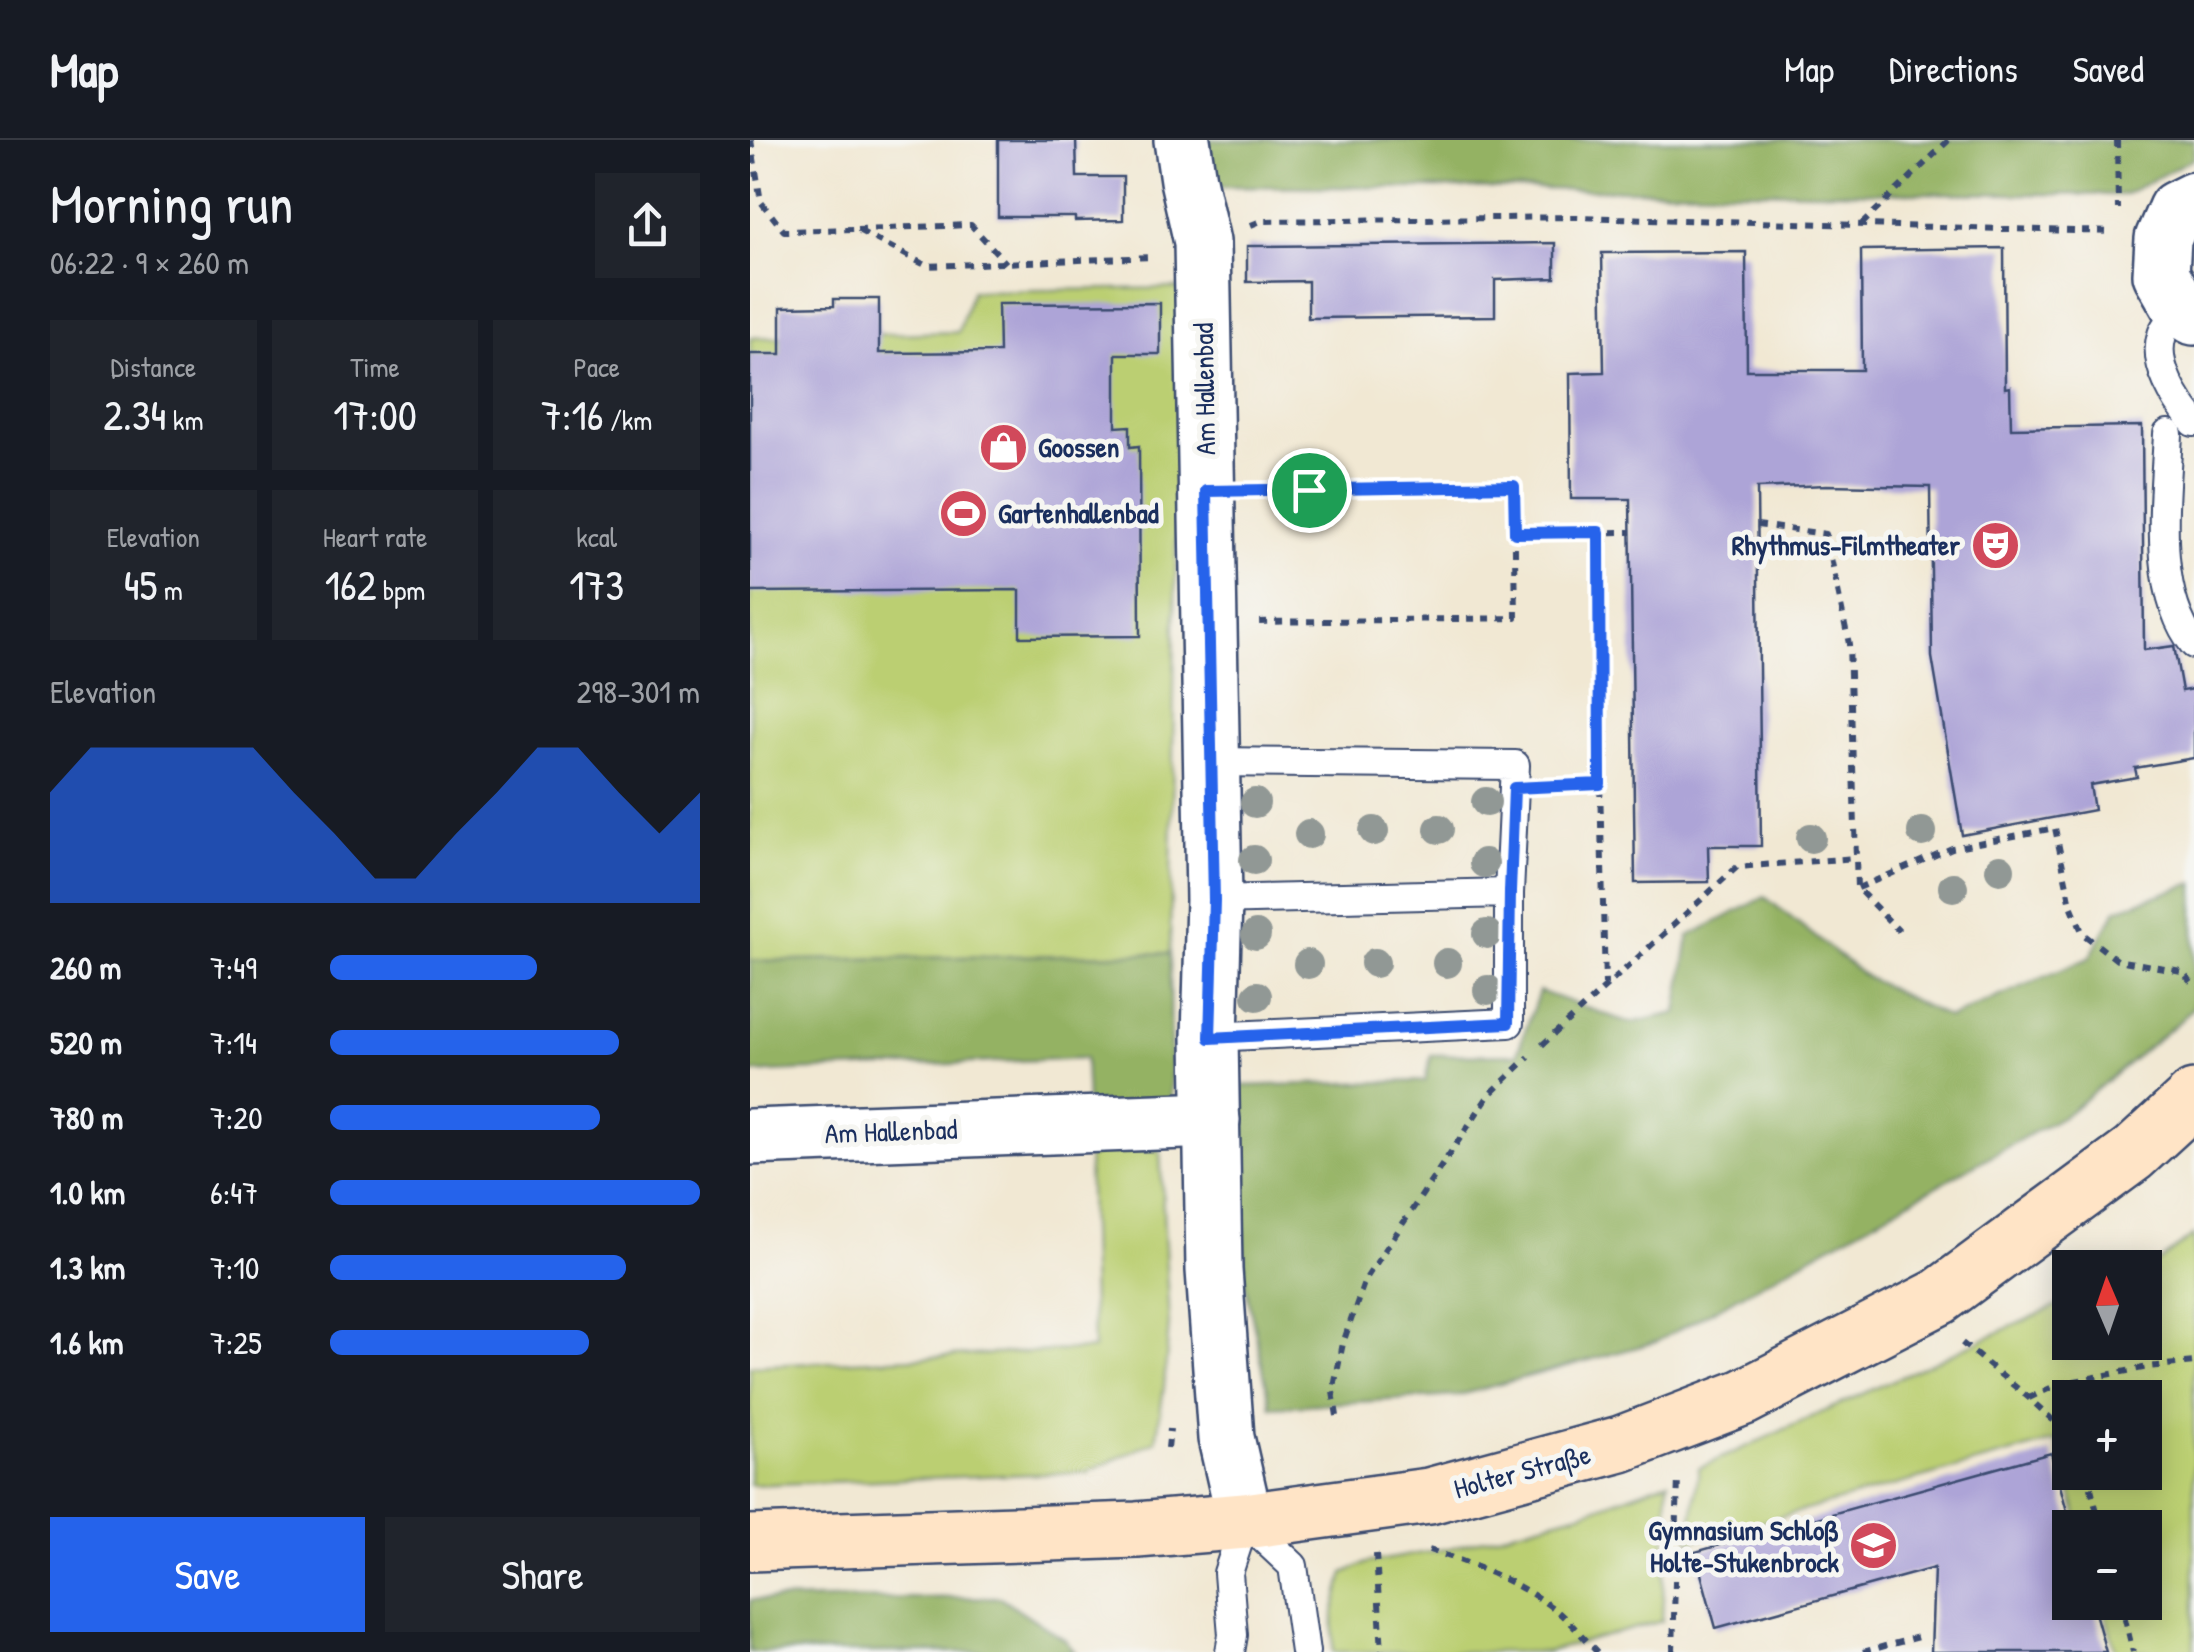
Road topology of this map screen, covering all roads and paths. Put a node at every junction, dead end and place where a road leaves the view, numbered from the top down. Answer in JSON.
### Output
{"nodes":[{"id":1,"x":751,"y":140,"type":"edge"},
{"id":2,"x":1949,"y":140,"type":"edge"},
{"id":3,"x":2117,"y":140,"type":"edge"},
{"id":4,"x":1183,"y":145,"type":"edge"},
{"id":5,"x":750,"y":202,"type":"edge"},
{"id":6,"x":761,"y":202,"type":"junction"},
{"id":7,"x":2158,"y":224,"type":"edge"},
{"id":8,"x":1861,"y":225,"type":"junction"},
{"id":9,"x":856,"y":229,"type":"junction"},
{"id":10,"x":1202,"y":242,"type":"junction"},
{"id":11,"x":1006,"y":263,"type":"junction"},
{"id":12,"x":2188,"y":314,"type":"edge"},
{"id":13,"x":2194,"y":422,"type":"edge"},
{"id":14,"x":2168,"y":434,"type":"dead end"},
{"id":15,"x":1206,"y":491,"type":"junction"},
{"id":16,"x":1757,"y":525,"type":"dead end"},
{"id":17,"x":1599,"y":532,"type":"junction"},
{"id":18,"x":1631,"y":532,"type":"dead end"},
{"id":19,"x":1515,"y":533,"type":"junction"},
{"id":20,"x":1208,"y":622,"type":"junction"},
{"id":21,"x":2194,"y":644,"type":"edge"},
{"id":22,"x":1210,"y":762,"type":"junction"},
{"id":23,"x":1600,"y":784,"type":"junction"},
{"id":24,"x":1514,"y":788,"type":"junction"},
{"id":25,"x":1856,"y":858,"type":"junction"},
{"id":26,"x":1858,"y":888,"type":"junction"},
{"id":27,"x":1510,"y":892,"type":"junction"},
{"id":28,"x":1214,"y":900,"type":"junction"},
{"id":29,"x":1898,"y":931,"type":"dead end"},
{"id":30,"x":2194,"y":985,"type":"edge"},
{"id":31,"x":1605,"y":986,"type":"junction"},
{"id":32,"x":1210,"y":1038,"type":"junction"},
{"id":33,"x":2194,"y":1098,"type":"edge"},
{"id":34,"x":1212,"y":1120,"type":"junction"},
{"id":35,"x":750,"y":1136,"type":"edge"},
{"id":36,"x":1949,"y":1332,"type":"dead end"},
{"id":37,"x":2194,"y":1362,"type":"edge"},
{"id":38,"x":2029,"y":1398,"type":"junction"},
{"id":39,"x":1337,"y":1416,"type":"dead end"},
{"id":40,"x":2052,"y":1419,"type":"edge"},
{"id":41,"x":1678,"y":1466,"type":"dead end"},
{"id":42,"x":1245,"y":1521,"type":"junction"},
{"id":43,"x":750,"y":1544,"type":"edge"},
{"id":44,"x":1414,"y":1545,"type":"dead end"},
{"id":45,"x":1376,"y":1552,"type":"dead end"},
{"id":46,"x":2125,"y":1620,"type":"edge"},
{"id":47,"x":1922,"y":1636,"type":"dead end"},
{"id":48,"x":1230,"y":1652,"type":"edge"},
{"id":49,"x":1305,"y":1652,"type":"edge"},
{"id":50,"x":1382,"y":1652,"type":"edge"},
{"id":51,"x":1597,"y":1652,"type":"edge"},
{"id":52,"x":1673,"y":1652,"type":"edge"},
{"id":53,"x":1862,"y":1652,"type":"edge"},
{"id":54,"x":2134,"y":1652,"type":"edge"}],
"edges":[{"from":1,"to":6,"type":"path"},
{"from":2,"to":8,"type":"path"},
{"from":3,"to":7,"type":"path"},
{"from":4,"to":10,"type":"street","name":"Am Hallenbad"},
{"from":5,"to":6,"type":"path"},
{"from":6,"to":9,"type":"path"},
{"from":7,"to":8,"type":"path"},
{"from":7,"to":12,"type":"street"},
{"from":8,"to":10,"type":"path"},
{"from":9,"to":11,"type":"path"},
{"from":9,"to":11,"type":"path"},
{"from":10,"to":11,"type":"path"},
{"from":10,"to":15,"type":"street","name":"Am Hallenbad"},
{"from":12,"to":13,"type":"lane"},
{"from":14,"to":21,"type":"lane"},
{"from":15,"to":19,"type":"path"},
{"from":15,"to":20,"type":"street","name":"Am Hallenbad"},
{"from":16,"to":25,"type":"path"},
{"from":17,"to":18,"type":"path"},
{"from":17,"to":19,"type":"path"},
{"from":17,"to":23,"type":"path"},
{"from":19,"to":20,"type":"path"},
{"from":20,"to":22,"type":"street","name":"Am Hallenbad"},
{"from":22,"to":24,"type":"lane"},
{"from":22,"to":28,"type":"street","name":"Am Hallenbad"},
{"from":23,"to":24,"type":"path"},
{"from":23,"to":31,"type":"path"},
{"from":24,"to":27,"type":"lane"},
{"from":25,"to":26,"type":"path"},
{"from":25,"to":31,"type":"path"},
{"from":26,"to":29,"type":"path"},
{"from":26,"to":30,"type":"path"},
{"from":27,"to":28,"type":"lane"},
{"from":27,"to":32,"type":"lane"},
{"from":28,"to":32,"type":"street","name":"Am Hallenbad"},
{"from":31,"to":39,"type":"path"},
{"from":32,"to":34,"type":"street","name":"Am Hallenbad"},
{"from":33,"to":42,"type":"street","name":"Holter Straße"},
{"from":34,"to":35,"type":"street","name":"Am Hallenbad"},
{"from":34,"to":42,"type":"street","name":"Am Hallenbad"},
{"from":36,"to":38,"type":"path"},
{"from":37,"to":38,"type":"path"},
{"from":38,"to":40,"type":"path"},
{"from":41,"to":52,"type":"path"},
{"from":42,"to":43,"type":"street","name":"Holter Straße"},
{"from":42,"to":48,"type":"lane"},
{"from":42,"to":49,"type":"lane"},
{"from":44,"to":51,"type":"path"},
{"from":45,"to":50,"type":"path"},
{"from":46,"to":54,"type":"path"},
{"from":47,"to":53,"type":"path"}]}
